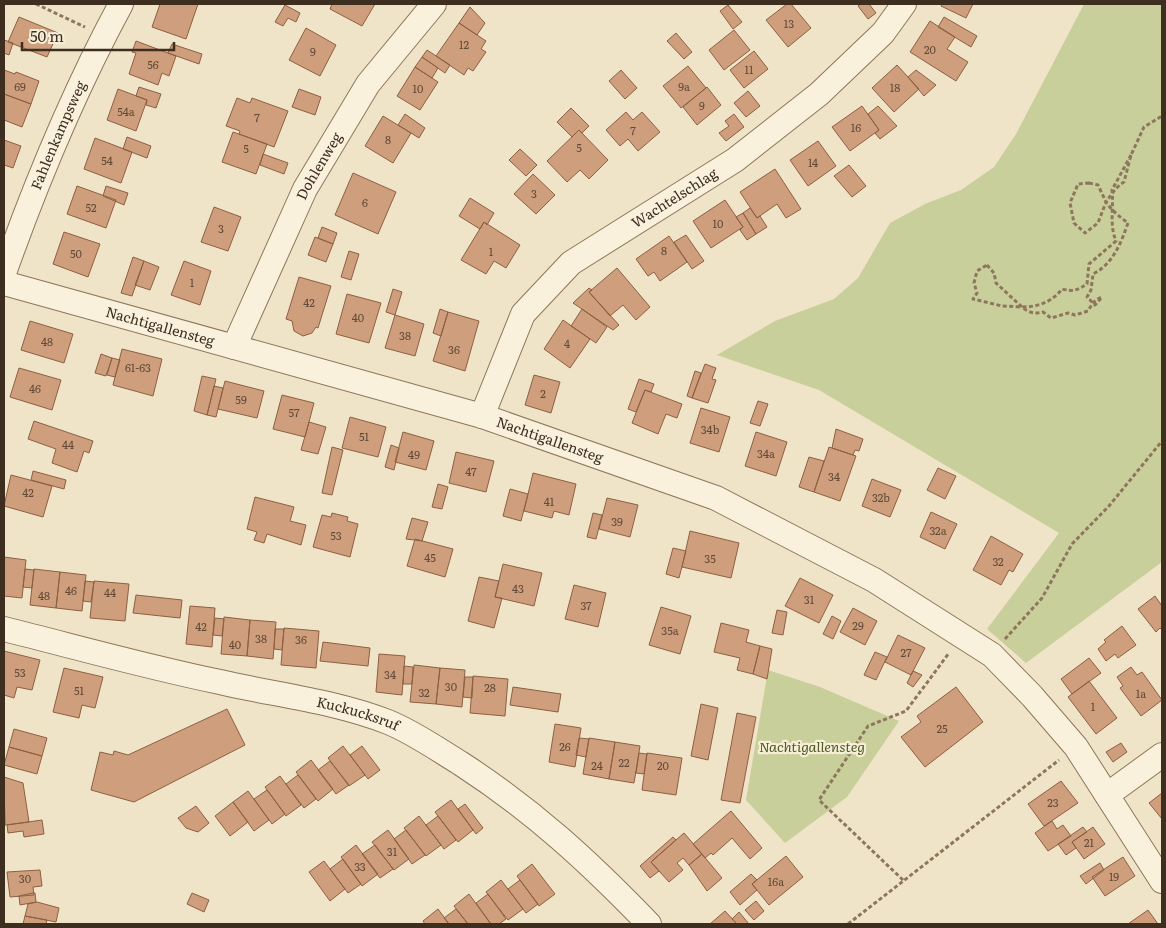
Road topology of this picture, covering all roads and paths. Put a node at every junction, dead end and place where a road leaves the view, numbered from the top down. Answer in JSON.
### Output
{"nodes":[{"id":1,"x":36,"y":4,"type":"edge"},
{"id":2,"x":121,"y":4,"type":"edge"},
{"id":3,"x":434,"y":4,"type":"edge"},
{"id":4,"x":904,"y":4,"type":"edge"},
{"id":5,"x":104,"y":36,"type":"junction"},
{"id":6,"x":1162,"y":116,"type":"edge"},
{"id":7,"x":1131,"y":155,"type":"junction"},
{"id":8,"x":1112,"y":194,"type":"junction"},
{"id":9,"x":1106,"y":202,"type":"junction"},
{"id":10,"x":1111,"y":209,"type":"junction"},
{"id":11,"x":4,"y":273,"type":"edge"},
{"id":12,"x":4,"y":283,"type":"edge"},
{"id":13,"x":1022,"y":308,"type":"junction"},
{"id":14,"x":234,"y":347,"type":"junction"},
{"id":15,"x":482,"y":416,"type":"junction"},
{"id":16,"x":1162,"y":441,"type":"edge"},
{"id":17,"x":4,"y":629,"type":"edge"},
{"id":18,"x":963,"y":635,"type":"junction"},
{"id":19,"x":992,"y":655,"type":"junction"},
{"id":20,"x":1076,"y":747,"type":"junction"},
{"id":21,"x":1162,"y":756,"type":"edge"},
{"id":22,"x":1107,"y":795,"type":"junction"},
{"id":23,"x":903,"y":880,"type":"junction"},
{"id":24,"x":1162,"y":881,"type":"edge"},
{"id":25,"x":649,"y":924,"type":"edge"},
{"id":26,"x":848,"y":924,"type":"edge"}],
"edges":[{"from":1,"to":5,"type":"path"},
{"from":2,"to":5,"type":"street","name":"Fahlenkampsweg"},
{"from":3,"to":14,"type":"street","name":"Dohlenweg"},
{"from":4,"to":15,"type":"street","name":"Wachtelschlag"},
{"from":5,"to":11,"type":"street","name":"Fahlenkampsweg"},
{"from":6,"to":7,"type":"path"},
{"from":7,"to":8,"type":"path"},
{"from":7,"to":8,"type":"path"},
{"from":8,"to":9,"type":"path"},
{"from":8,"to":10,"type":"path"},
{"from":9,"to":9,"type":"path"},
{"from":9,"to":10,"type":"path"},
{"from":10,"to":13,"type":"path"},
{"from":10,"to":13,"type":"path"},
{"from":12,"to":14,"type":"street","name":"Nachtigallensteg"},
{"from":13,"to":13,"type":"path"},
{"from":14,"to":15,"type":"street","name":"Nachtigallensteg"},
{"from":15,"to":18,"type":"street","name":"Nachtigallensteg"},
{"from":16,"to":19,"type":"path"},
{"from":17,"to":25,"type":"street","name":"Kuckucksruf"},
{"from":18,"to":19,"type":"street","name":"Nachtigallensteg"},
{"from":18,"to":23,"type":"path"},
{"from":19,"to":20,"type":"street","name":"Nachtigallensteg"},
{"from":20,"to":22,"type":"street","name":"Nachtigallensteg"},
{"from":20,"to":23,"type":"path"},
{"from":21,"to":22,"type":"street"},
{"from":22,"to":24,"type":"street","name":"Nachtigallensteg"},
{"from":23,"to":26,"type":"path"}]}
